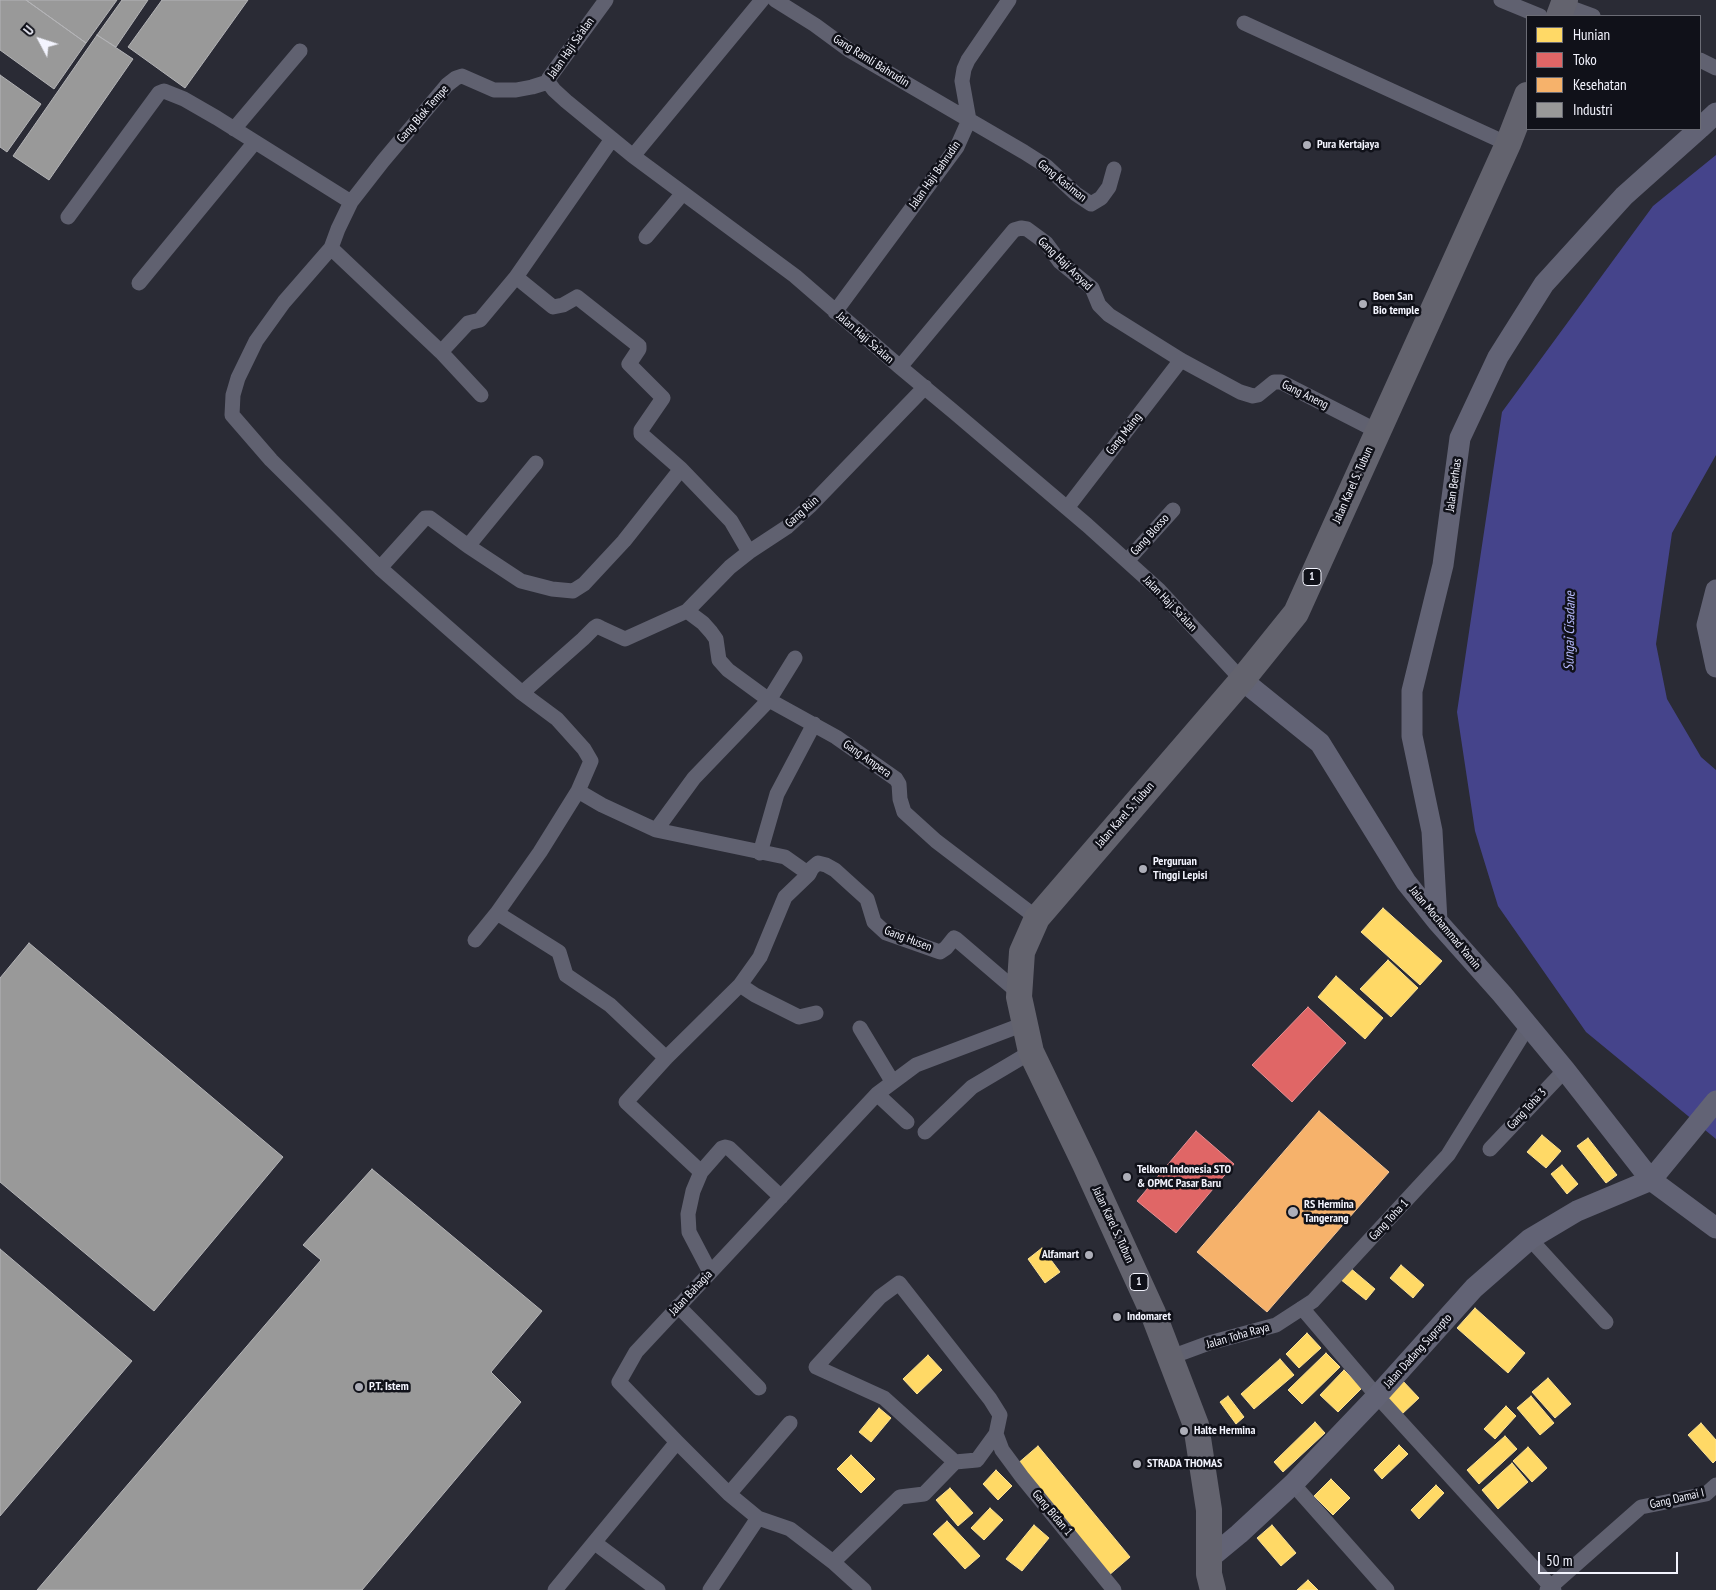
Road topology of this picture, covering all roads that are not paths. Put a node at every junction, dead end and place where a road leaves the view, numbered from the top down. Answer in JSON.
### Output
{"nodes":[{"id":1,"x":606,"y":0,"type":"edge"},
{"id":2,"x":762,"y":0,"type":"edge"},
{"id":3,"x":775,"y":0,"type":"edge"},
{"id":4,"x":1009,"y":0,"type":"edge"},
{"id":5,"x":1501,"y":0,"type":"edge"},
{"id":6,"x":1562,"y":7,"type":"edge"},
{"id":7,"x":1538,"y":15,"type":"edge"},
{"id":8,"x":1590,"y":15,"type":"edge"},
{"id":9,"x":1244,"y":23,"type":"dead end"},
{"id":10,"x":300,"y":51,"type":"dead end"},
{"id":11,"x":1701,"y":60,"type":"edge"},
{"id":12,"x":1716,"y":68,"type":"edge"},
{"id":13,"x":548,"y":82,"type":"junction"},
{"id":14,"x":1526,"y":98,"type":"edge"},
{"id":15,"x":1716,"y":114,"type":"edge"},
{"id":16,"x":969,"y":120,"type":"junction"},
{"id":17,"x":1701,"y":126,"type":"edge"},
{"id":18,"x":234,"y":128,"type":"junction"},
{"id":19,"x":1697,"y":130,"type":"edge"},
{"id":20,"x":612,"y":139,"type":"junction"},
{"id":21,"x":255,"y":142,"type":"junction"},
{"id":22,"x":1508,"y":144,"type":"junction"},
{"id":23,"x":633,"y":156,"type":"junction"},
{"id":24,"x":1114,"y":169,"type":"dead end"},
{"id":25,"x":683,"y":193,"type":"junction"},
{"id":26,"x":351,"y":202,"type":"junction"},
{"id":27,"x":68,"y":217,"type":"dead end"},
{"id":28,"x":646,"y":237,"type":"dead end"},
{"id":29,"x":331,"y":248,"type":"junction"},
{"id":30,"x":516,"y":277,"type":"junction"},
{"id":31,"x":140,"y":283,"type":"dead end"},
{"id":32,"x":835,"y":312,"type":"junction"},
{"id":33,"x":441,"y":352,"type":"junction"},
{"id":34,"x":1181,"y":360,"type":"junction"},
{"id":35,"x":900,"y":367,"type":"junction"},
{"id":36,"x":925,"y":387,"type":"junction"},
{"id":37,"x":481,"y":394,"type":"dead end"},
{"id":38,"x":1377,"y":431,"type":"junction"},
{"id":39,"x":536,"y":462,"type":"dead end"},
{"id":40,"x":681,"y":469,"type":"junction"},
{"id":41,"x":1067,"y":508,"type":"junction"},
{"id":42,"x":1173,"y":510,"type":"dead end"},
{"id":43,"x":468,"y":546,"type":"junction"},
{"id":44,"x":749,"y":552,"type":"junction"},
{"id":45,"x":1126,"y":561,"type":"junction"},
{"id":46,"x":380,"y":568,"type":"junction"},
{"id":47,"x":1716,"y":590,"type":"edge"},
{"id":48,"x":687,"y":611,"type":"junction"},
{"id":49,"x":1712,"y":627,"type":"edge"},
{"id":50,"x":795,"y":658,"type":"dead end"},
{"id":51,"x":1716,"y":666,"type":"edge"},
{"id":52,"x":1242,"y":680,"type":"junction"},
{"id":53,"x":522,"y":693,"type":"junction"},
{"id":54,"x":769,"y":700,"type":"junction"},
{"id":55,"x":814,"y":724,"type":"junction"},
{"id":56,"x":578,"y":792,"type":"junction"},
{"id":57,"x":656,"y":830,"type":"junction"},
{"id":58,"x":760,"y":853,"type":"junction"},
{"id":59,"x":809,"y":874,"type":"junction"},
{"id":60,"x":497,"y":913,"type":"junction"},
{"id":61,"x":1038,"y":918,"type":"junction"},
{"id":62,"x":1437,"y":921,"type":"junction"},
{"id":63,"x":475,"y":940,"type":"dead end"},
{"id":64,"x":740,"y":985,"type":"junction"},
{"id":65,"x":1019,"y":993,"type":"junction"},
{"id":66,"x":816,"y":1013,"type":"dead end"},
{"id":67,"x":1024,"y":1024,"type":"junction"},
{"id":68,"x":1528,"y":1026,"type":"junction"},
{"id":69,"x":860,"y":1028,"type":"dead end"},
{"id":70,"x":1031,"y":1052,"type":"junction"},
{"id":71,"x":666,"y":1058,"type":"junction"},
{"id":72,"x":1565,"y":1070,"type":"junction"},
{"id":73,"x":892,"y":1082,"type":"junction"},
{"id":74,"x":877,"y":1094,"type":"junction"},
{"id":75,"x":1716,"y":1101,"type":"edge"},
{"id":76,"x":907,"y":1122,"type":"dead end"},
{"id":77,"x":926,"y":1132,"type":"dead end"},
{"id":78,"x":1490,"y":1149,"type":"dead end"},
{"id":79,"x":701,"y":1172,"type":"junction"},
{"id":80,"x":1651,"y":1180,"type":"junction"},
{"id":81,"x":781,"y":1197,"type":"junction"},
{"id":82,"x":1716,"y":1228,"type":"edge"},
{"id":83,"x":1530,"y":1239,"type":"junction"},
{"id":84,"x":710,"y":1272,"type":"junction"},
{"id":85,"x":678,"y":1306,"type":"junction"},
{"id":86,"x":1302,"y":1308,"type":"junction"},
{"id":87,"x":1606,"y":1322,"type":"dead end"},
{"id":88,"x":1171,"y":1357,"type":"junction"},
{"id":89,"x":759,"y":1388,"type":"dead end"},
{"id":90,"x":1377,"y":1396,"type":"junction"},
{"id":91,"x":790,"y":1424,"type":"dead end"},
{"id":92,"x":996,"y":1434,"type":"junction"},
{"id":93,"x":677,"y":1442,"type":"junction"},
{"id":94,"x":955,"y":1462,"type":"junction"},
{"id":95,"x":1293,"y":1484,"type":"junction"},
{"id":96,"x":1716,"y":1485,"type":"edge"},
{"id":97,"x":730,"y":1494,"type":"junction"},
{"id":98,"x":758,"y":1518,"type":"junction"},
{"id":99,"x":595,"y":1542,"type":"junction"},
{"id":100,"x":833,"y":1562,"type":"junction"},
{"id":101,"x":1211,"y":1574,"type":"edge"},
{"id":102,"x":862,"y":1589,"type":"edge"},
{"id":103,"x":1551,"y":1589,"type":"edge"},
{"id":104,"x":555,"y":1590,"type":"edge"},
{"id":105,"x":658,"y":1590,"type":"edge"},
{"id":106,"x":710,"y":1590,"type":"edge"},
{"id":107,"x":1114,"y":1590,"type":"edge"},
{"id":108,"x":1387,"y":1590,"type":"edge"}],
"edges":[{"from":1,"to":13,"type":"street","name":"Jalan Haji Sa'alan"},
{"from":2,"to":23,"type":"street"},
{"from":3,"to":16,"type":"street","name":"Gang Ramli Bahrudin"},
{"from":4,"to":16,"type":"street"},
{"from":5,"to":7,"type":"street"},
{"from":6,"to":8,"type":"street"},
{"from":9,"to":22,"type":"street"},
{"from":10,"to":18,"type":"street"},
{"from":11,"to":12,"type":"street"},
{"from":13,"to":20,"type":"street","name":"Jalan Haji Sa'alan"},
{"from":13,"to":26,"type":"street","name":"Gang Blok Tempe"},
{"from":14,"to":22,"type":"highway","name":"Jalan Karel S. Tubun","number":"1"},
{"from":15,"to":17,"type":"street","name":"Jalan Berhias"},
{"from":16,"to":24,"type":"street","name":"Gang Kasiman"},
{"from":16,"to":32,"type":"street","name":"Jalan Haji Bahrudin"},
{"from":18,"to":21,"type":"street"},
{"from":18,"to":27,"type":"street"},
{"from":19,"to":62,"type":"street","name":"Jalan Berhias"},
{"from":20,"to":23,"type":"street","name":"Jalan Haji Sa'alan"},
{"from":20,"to":30,"type":"street"},
{"from":21,"to":26,"type":"street"},
{"from":21,"to":31,"type":"street"},
{"from":22,"to":38,"type":"highway","name":"Jalan Karel S. Tubun","number":"1"},
{"from":23,"to":25,"type":"street","name":"Jalan Haji Sa'alan"},
{"from":25,"to":28,"type":"street"},
{"from":25,"to":32,"type":"street","name":"Jalan Haji Sa'alan"},
{"from":26,"to":29,"type":"street"},
{"from":29,"to":33,"type":"street"},
{"from":29,"to":46,"type":"street"},
{"from":30,"to":33,"type":"street"},
{"from":30,"to":40,"type":"street"},
{"from":32,"to":35,"type":"street","name":"Jalan Haji Sa'alan"},
{"from":33,"to":37,"type":"street"},
{"from":34,"to":35,"type":"street","name":"Gang Haji Arsyad"},
{"from":34,"to":38,"type":"street","name":"Gang Aneng"},
{"from":34,"to":41,"type":"street","name":"Gang Maing"},
{"from":35,"to":36,"type":"street","name":"Jalan Haji Sa'alan"},
{"from":36,"to":41,"type":"street","name":"Jalan Haji Sa'alan"},
{"from":36,"to":44,"type":"street","name":"Gang Riin"},
{"from":38,"to":52,"type":"highway","name":"Jalan Karel S. Tubun","number":"1"},
{"from":39,"to":43,"type":"street"},
{"from":40,"to":43,"type":"street"},
{"from":40,"to":44,"type":"street"},
{"from":41,"to":45,"type":"street","name":"Jalan Haji Sa'alan"},
{"from":42,"to":45,"type":"street","name":"Gang Blosso"},
{"from":43,"to":46,"type":"street"},
{"from":44,"to":48,"type":"street","name":"Gang Riin"},
{"from":45,"to":52,"type":"street","name":"Jalan Haji Sa'alan"},
{"from":46,"to":53,"type":"street"},
{"from":47,"to":49,"type":"street"},
{"from":48,"to":53,"type":"street"},
{"from":48,"to":54,"type":"street","name":"Gang Ampera"},
{"from":49,"to":51,"type":"street"},
{"from":50,"to":54,"type":"street"},
{"from":52,"to":61,"type":"highway","name":"Jalan Karel S. Tubun","number":"1"},
{"from":52,"to":62,"type":"street","name":"Jalan Mochammad Yamin"},
{"from":53,"to":56,"type":"street"},
{"from":54,"to":55,"type":"street","name":"Gang Ampera"},
{"from":54,"to":57,"type":"street"},
{"from":55,"to":58,"type":"street"},
{"from":55,"to":61,"type":"street","name":"Gang Ampera"},
{"from":56,"to":57,"type":"street"},
{"from":56,"to":60,"type":"street"},
{"from":57,"to":58,"type":"street"},
{"from":58,"to":59,"type":"street"},
{"from":59,"to":64,"type":"street"},
{"from":59,"to":65,"type":"street","name":"Gang Husen"},
{"from":60,"to":63,"type":"street"},
{"from":60,"to":71,"type":"street"},
{"from":61,"to":65,"type":"highway","name":"Jalan Karel S. Tubun","number":"1"},
{"from":62,"to":68,"type":"street","name":"Jalan Mochammad Yamin"},
{"from":64,"to":66,"type":"street"},
{"from":64,"to":71,"type":"street"},
{"from":65,"to":67,"type":"highway","name":"Jalan Karel S. Tubun","number":"1"},
{"from":67,"to":70,"type":"highway","name":"Jalan Karel S. Tubun","number":"1"},
{"from":67,"to":73,"type":"street","name":"Jalan Bahagia"},
{"from":68,"to":72,"type":"street","name":"Jalan Mochammad Yamin"},
{"from":68,"to":86,"type":"street","name":"Gang Toha 1"},
{"from":69,"to":73,"type":"street"},
{"from":70,"to":77,"type":"street"},
{"from":70,"to":88,"type":"highway","name":"Jalan Karel S. Tubun","number":"1"},
{"from":71,"to":79,"type":"street"},
{"from":72,"to":78,"type":"street","name":"Gang Toha 3"},
{"from":72,"to":80,"type":"street","name":"Jalan Mochammad Yamin"},
{"from":73,"to":74,"type":"street","name":"Jalan Bahagia"},
{"from":74,"to":76,"type":"street"},
{"from":74,"to":81,"type":"street","name":"Jalan Bahagia"},
{"from":75,"to":80,"type":"street","name":"Jalan Dadang Suprapto"},
{"from":79,"to":81,"type":"street"},
{"from":79,"to":84,"type":"street"},
{"from":80,"to":82,"type":"street"},
{"from":80,"to":83,"type":"street","name":"Jalan Dadang Suprapto"},
{"from":81,"to":84,"type":"street","name":"Jalan Bahagia"},
{"from":83,"to":87,"type":"street"},
{"from":83,"to":90,"type":"street","name":"Jalan Dadang Suprapto"},
{"from":84,"to":85,"type":"street","name":"Jalan Bahagia"},
{"from":85,"to":89,"type":"street"},
{"from":85,"to":93,"type":"street","name":"Jalan Bahagia"},
{"from":86,"to":88,"type":"street","name":"Jalan Toha Raya"},
{"from":86,"to":90,"type":"street"},
{"from":88,"to":101,"type":"highway","name":"Jalan Karel S. Tubun","number":"1"},
{"from":90,"to":95,"type":"street","name":"Jalan Dadang Suprapto"},
{"from":90,"to":103,"type":"street"},
{"from":91,"to":97,"type":"street"},
{"from":92,"to":94,"type":"street"},
{"from":92,"to":94,"type":"street"},
{"from":92,"to":107,"type":"street","name":"Gang Bidan 1"},
{"from":93,"to":97,"type":"street","name":"Jalan Bahagia"},
{"from":93,"to":99,"type":"street"},
{"from":94,"to":100,"type":"street"},
{"from":95,"to":101,"type":"street","name":"Jalan Dadang Suprapto"},
{"from":95,"to":108,"type":"street"},
{"from":96,"to":103,"type":"street","name":"Gang Damai I"},
{"from":97,"to":98,"type":"street","name":"Jalan Bahagia"},
{"from":98,"to":100,"type":"street","name":"Jalan Bahagia"},
{"from":98,"to":106,"type":"street"},
{"from":99,"to":104,"type":"street"},
{"from":99,"to":105,"type":"street"},
{"from":100,"to":102,"type":"street","name":"Jalan Bahagia"}]}
